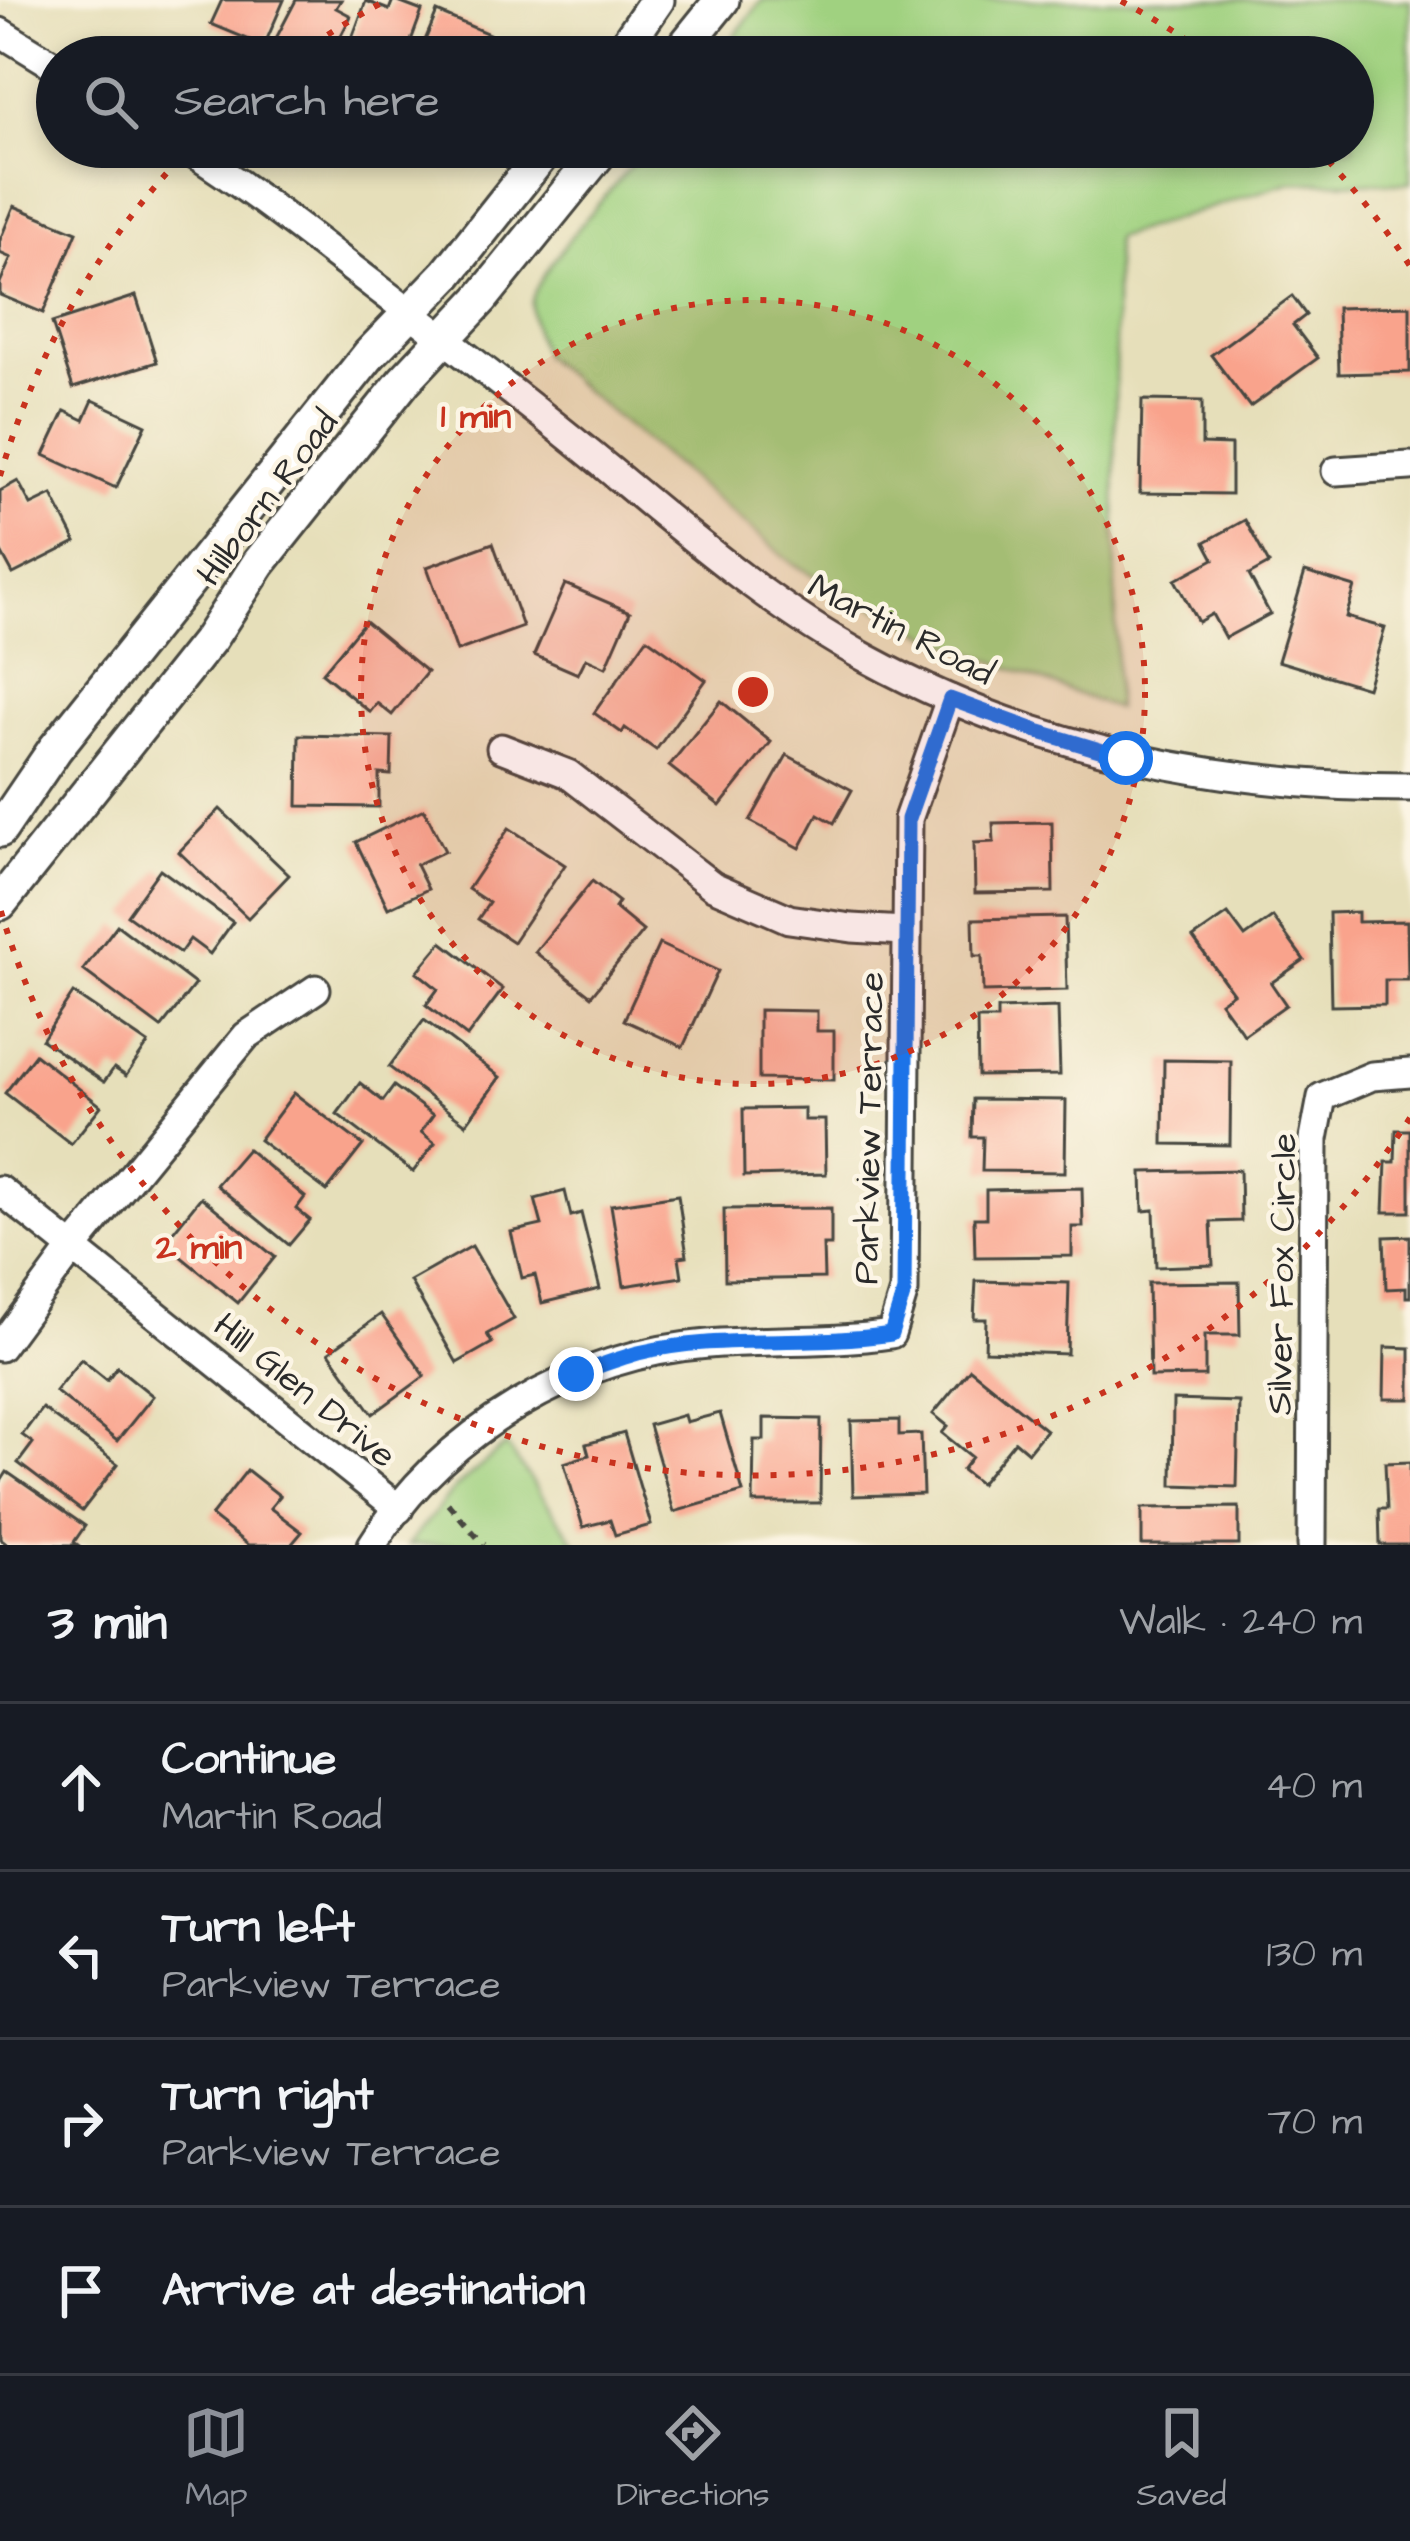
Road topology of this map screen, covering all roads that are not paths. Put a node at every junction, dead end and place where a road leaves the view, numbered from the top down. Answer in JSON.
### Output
{"nodes":[{"id":1,"x":657,"y":0,"type":"edge"},
{"id":2,"x":722,"y":0,"type":"edge"},
{"id":3,"x":0,"y":32,"type":"edge"},
{"id":4,"x":632,"y":36,"type":"edge"},
{"id":5,"x":693,"y":36,"type":"edge"},
{"id":6,"x":36,"y":54,"type":"edge"},
{"id":7,"x":215,"y":168,"type":"edge"},
{"id":8,"x":531,"y":168,"type":"edge"},
{"id":9,"x":587,"y":168,"type":"edge"},
{"id":10,"x":410,"y":312,"type":"junction"},
{"id":11,"x":444,"y":339,"type":"junction"},
{"id":12,"x":1410,"y":466,"type":"edge"},
{"id":13,"x":1336,"y":471,"type":"dead end"},
{"id":14,"x":950,"y":699,"type":"junction"},
{"id":15,"x":501,"y":748,"type":"dead end"},
{"id":16,"x":1410,"y":787,"type":"edge"},
{"id":17,"x":0,"y":830,"type":"edge"},
{"id":18,"x":0,"y":903,"type":"edge"},
{"id":19,"x":905,"y":931,"type":"junction"},
{"id":20,"x":316,"y":989,"type":"dead end"},
{"id":21,"x":1410,"y":1073,"type":"edge"},
{"id":22,"x":0,"y":1190,"type":"edge"},
{"id":23,"x":73,"y":1248,"type":"junction"},
{"id":24,"x":0,"y":1347,"type":"edge"},
{"id":25,"x":399,"y":1509,"type":"junction"},
{"id":26,"x":372,"y":1545,"type":"edge"},
{"id":27,"x":1312,"y":1545,"type":"edge"}],
"edges":[{"from":1,"to":4,"type":"street"},
{"from":2,"to":5,"type":"street"},
{"from":3,"to":6,"type":"street"},
{"from":7,"to":10,"type":"street","name":"Martin Road"},
{"from":8,"to":10,"type":"street","name":"Hilborn Road"},
{"from":9,"to":11,"type":"street","name":"Hilborn Road"},
{"from":10,"to":11,"type":"street","name":"Martin Road"},
{"from":10,"to":17,"type":"street","name":"Hilborn Road"},
{"from":11,"to":14,"type":"street","name":"Martin Road"},
{"from":11,"to":18,"type":"street","name":"Hilborn Road"},
{"from":12,"to":13,"type":"street"},
{"from":14,"to":16,"type":"street","name":"Martin Road"},
{"from":14,"to":19,"type":"street","name":"Parkview Terrace"},
{"from":15,"to":19,"type":"street"},
{"from":19,"to":25,"type":"street","name":"Parkview Terrace"},
{"from":20,"to":23,"type":"street"},
{"from":21,"to":27,"type":"street","name":"Silver Fox Circle"},
{"from":22,"to":23,"type":"street","name":"Hill Glen Drive"},
{"from":23,"to":24,"type":"street"},
{"from":23,"to":25,"type":"street","name":"Hill Glen Drive"},
{"from":25,"to":26,"type":"street","name":"Parkview Terrace"}]}
